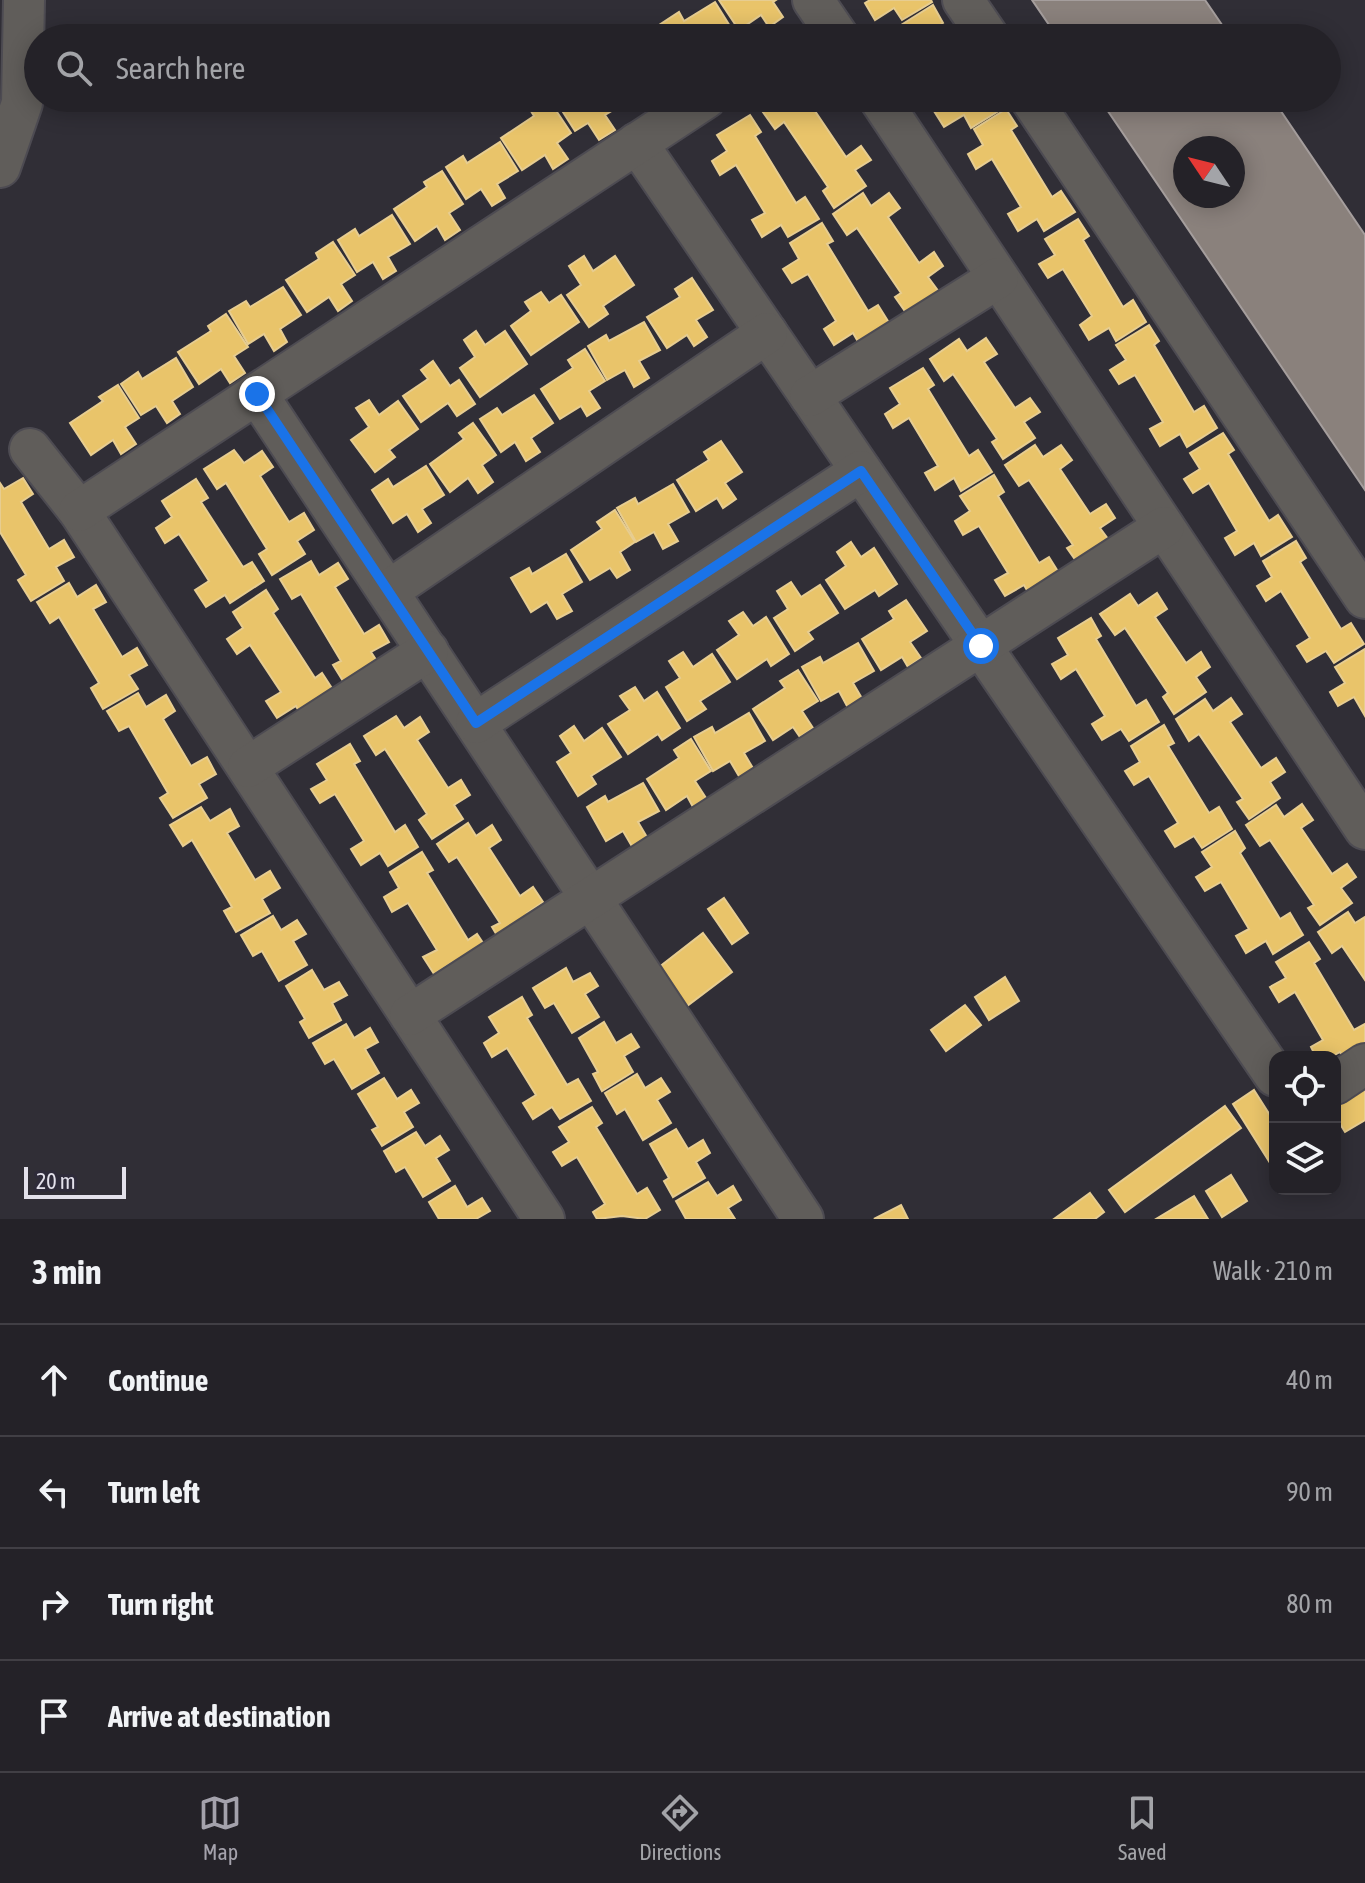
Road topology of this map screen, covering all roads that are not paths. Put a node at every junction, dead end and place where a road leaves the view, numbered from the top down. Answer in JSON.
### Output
{"nodes":[{"id":1,"x":24,"y":0,"type":"edge"},
{"id":2,"x":963,"y":0,"type":"edge"},
{"id":3,"x":979,"y":24,"type":"edge"},
{"id":4,"x":685,"y":112,"type":"edge"},
{"id":5,"x":888,"y":112,"type":"edge"},
{"id":6,"x":1039,"y":112,"type":"edge"},
{"id":7,"x":637,"y":143,"type":"junction"},
{"id":8,"x":0,"y":167,"type":"edge"},
{"id":9,"x":998,"y":278,"type":"junction"},
{"id":10,"x":767,"y":333,"type":"junction"},
{"id":11,"x":257,"y":394,"type":"junction"},
{"id":12,"x":810,"y":396,"type":"junction"},
{"id":13,"x":30,"y":449,"type":"dead end"},
{"id":14,"x":861,"y":471,"type":"junction"},
{"id":15,"x":79,"y":511,"type":"junction"},
{"id":16,"x":1164,"y":527,"type":"junction"},
{"id":17,"x":388,"y":591,"type":"junction"},
{"id":18,"x":1365,"y":598,"type":"edge"},
{"id":19,"x":981,"y":646,"type":"junction"},
{"id":20,"x":428,"y":651,"type":"junction"},
{"id":21,"x":476,"y":723,"type":"junction"},
{"id":22,"x":248,"y":767,"type":"junction"},
{"id":23,"x":1365,"y":829,"type":"edge"},
{"id":24,"x":591,"y":898,"type":"junction"},
{"id":25,"x":410,"y":1015,"type":"junction"},
{"id":26,"x":1365,"y":1064,"type":"edge"},
{"id":27,"x":1269,"y":1067,"type":"edge"},
{"id":28,"x":1341,"y":1080,"type":"edge"},
{"id":29,"x":544,"y":1219,"type":"edge"},
{"id":30,"x":803,"y":1219,"type":"edge"}],
"edges":[{"from":1,"to":8,"type":"street"},
{"from":2,"to":3,"type":"street"},
{"from":4,"to":7,"type":"street"},
{"from":5,"to":9,"type":"street"},
{"from":6,"to":18,"type":"street"},
{"from":7,"to":10,"type":"street"},
{"from":7,"to":11,"type":"street"},
{"from":9,"to":12,"type":"street"},
{"from":9,"to":16,"type":"street"},
{"from":10,"to":12,"type":"street"},
{"from":10,"to":17,"type":"street"},
{"from":11,"to":15,"type":"street"},
{"from":11,"to":17,"type":"street"},
{"from":12,"to":14,"type":"street"},
{"from":13,"to":15,"type":"street"},
{"from":14,"to":19,"type":"street"},
{"from":14,"to":21,"type":"street"},
{"from":15,"to":22,"type":"street"},
{"from":16,"to":19,"type":"street"},
{"from":16,"to":23,"type":"street"},
{"from":17,"to":20,"type":"street"},
{"from":19,"to":24,"type":"street"},
{"from":19,"to":27,"type":"street"},
{"from":20,"to":21,"type":"street"},
{"from":20,"to":22,"type":"street"},
{"from":21,"to":24,"type":"street"},
{"from":22,"to":25,"type":"street"},
{"from":24,"to":25,"type":"street"},
{"from":24,"to":30,"type":"street"},
{"from":25,"to":29,"type":"street"},
{"from":26,"to":28,"type":"street"}]}
